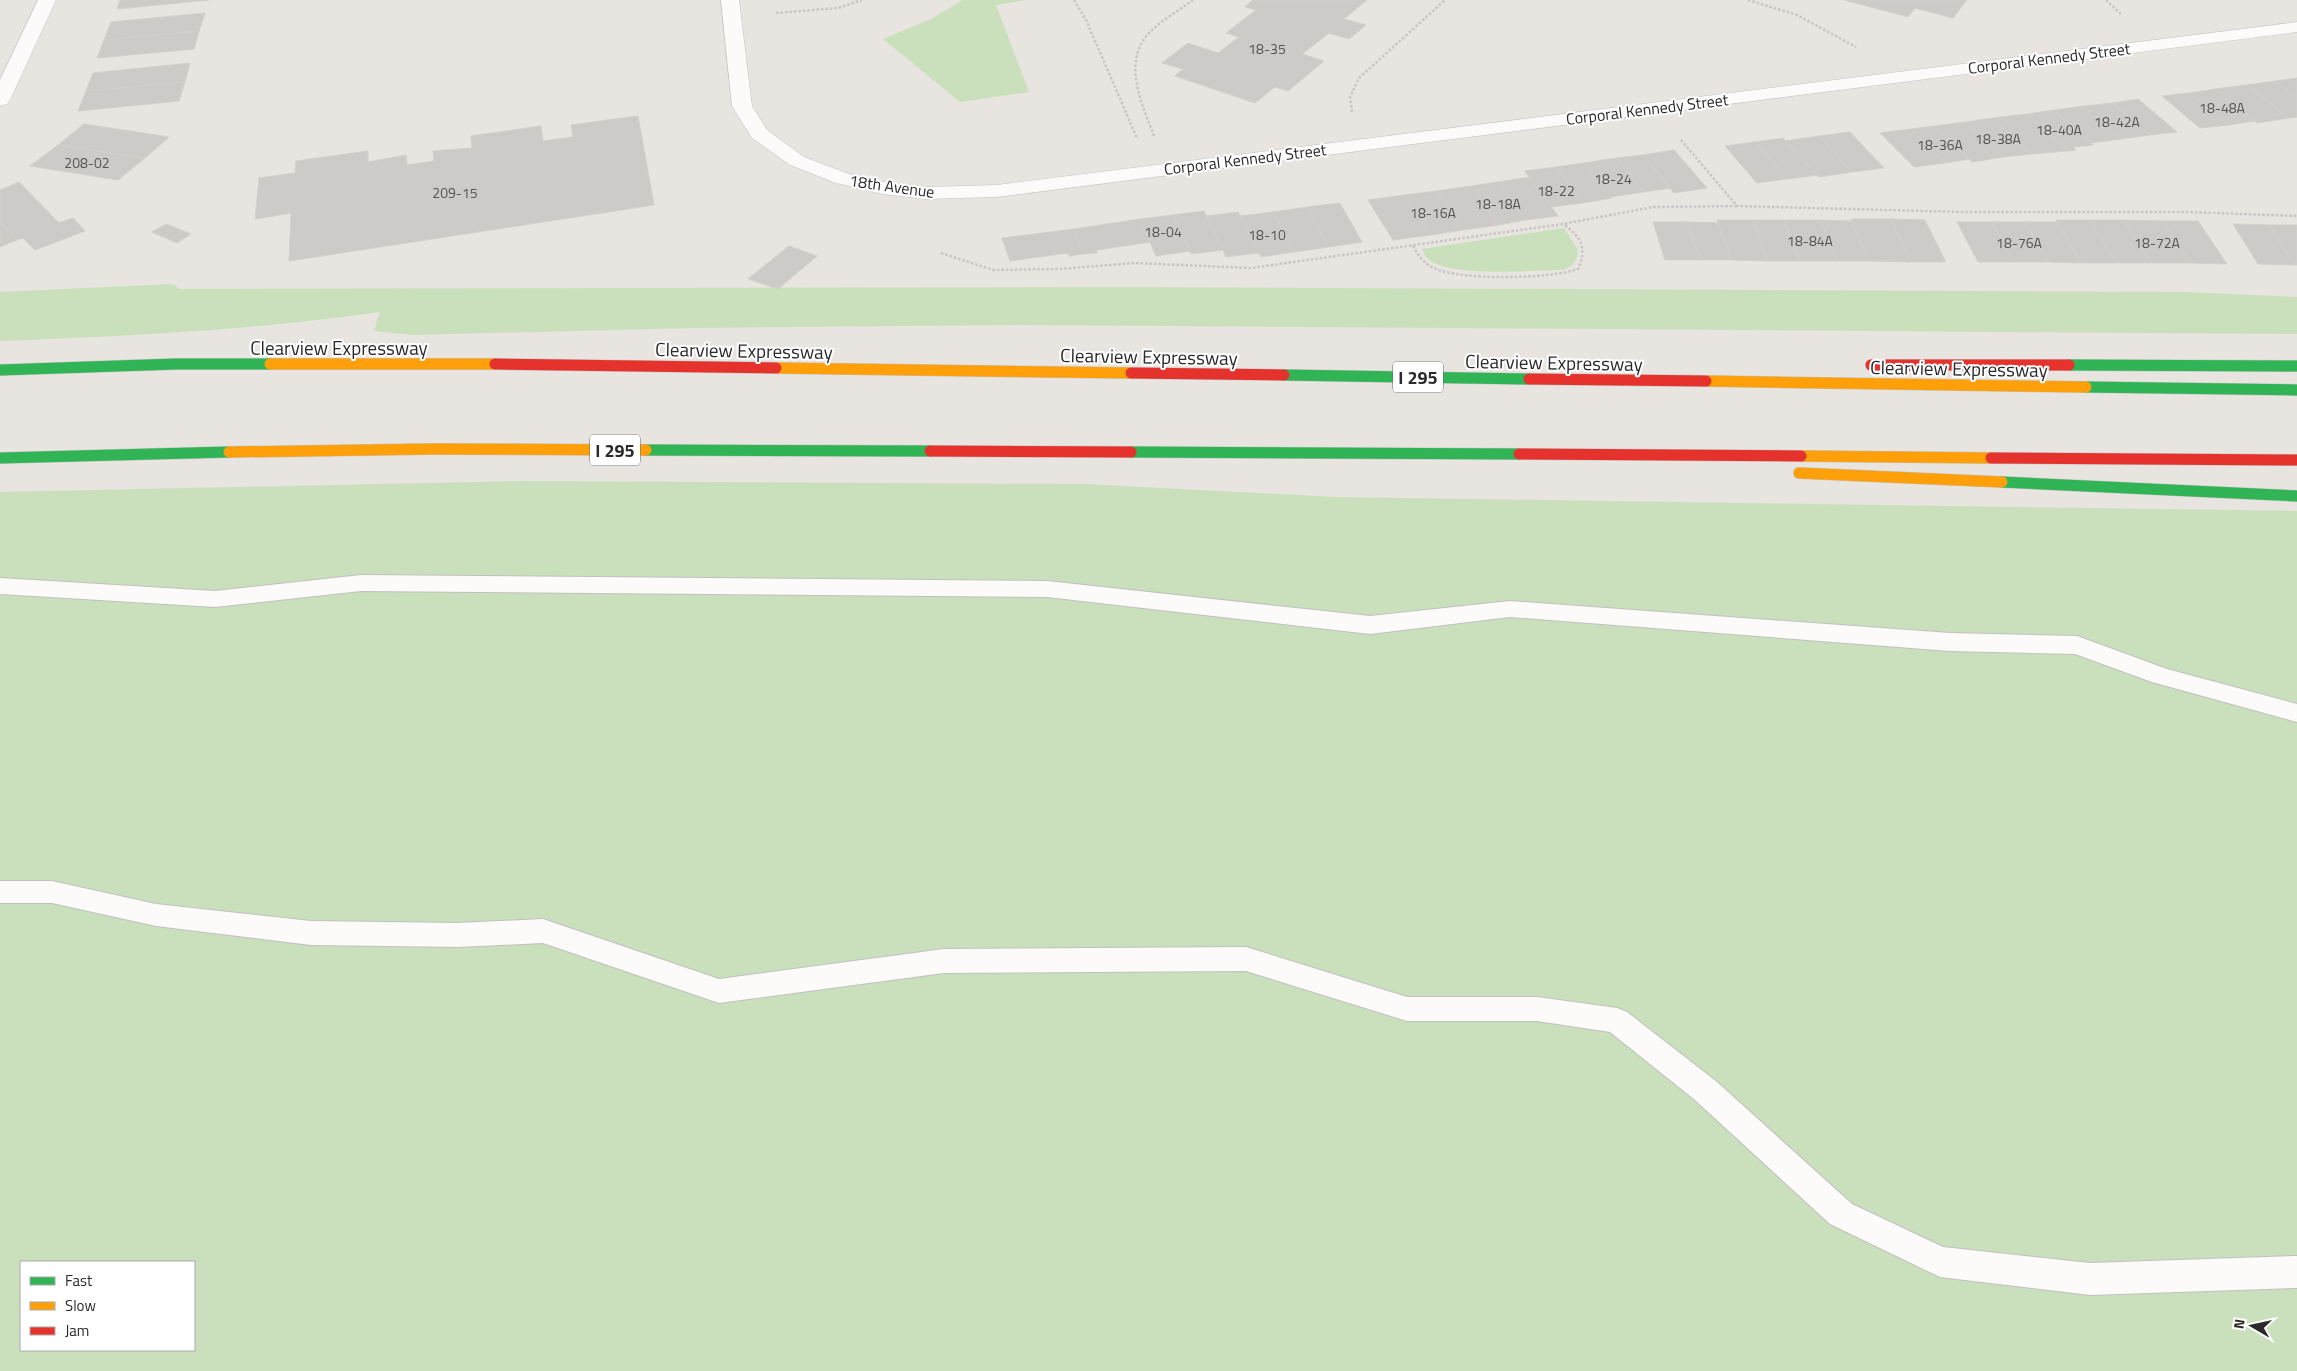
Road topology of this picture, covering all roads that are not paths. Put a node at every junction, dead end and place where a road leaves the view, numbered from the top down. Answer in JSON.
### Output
{"nodes":[{"id":1,"x":47,"y":0,"type":"edge"},
{"id":2,"x":730,"y":0,"type":"edge"},
{"id":3,"x":2297,"y":26,"type":"edge"},
{"id":4,"x":0,"y":100,"type":"edge"},
{"id":5,"x":997,"y":191,"type":"joint"},
{"id":6,"x":539,"y":364,"type":"junction"},
{"id":7,"x":1414,"y":365,"type":"dead end"},
{"id":8,"x":1861,"y":366,"type":"dead end"},
{"id":9,"x":2297,"y":366,"type":"edge"},
{"id":10,"x":0,"y":370,"type":"edge"},
{"id":11,"x":2297,"y":390,"type":"edge"},
{"id":12,"x":1230,"y":452,"type":"junction"},
{"id":13,"x":0,"y":458,"type":"edge"},
{"id":14,"x":2297,"y":460,"type":"edge"},
{"id":15,"x":1625,"y":466,"type":"dead end"},
{"id":16,"x":1783,"y":472,"type":"dead end"},
{"id":17,"x":2297,"y":496,"type":"edge"},
{"id":18,"x":0,"y":586,"type":"edge"},
{"id":19,"x":2297,"y":713,"type":"edge"},
{"id":20,"x":0,"y":892,"type":"edge"},
{"id":21,"x":2297,"y":1272,"type":"edge"}],
"edges":[{"from":1,"to":4,"type":"street"},
{"from":2,"to":5,"type":"street","name":"18th Avenue"},
{"from":3,"to":5,"type":"street","name":"Corporal Kennedy Street"},
{"from":6,"to":7,"type":"highway"},
{"from":6,"to":10,"type":"highway","name":"Clearview Expressway","number":"I 295"},
{"from":6,"to":11,"type":"highway","name":"Clearview Expressway","number":"I 295"},
{"from":8,"to":9,"type":"highway"},
{"from":12,"to":13,"type":"highway","number":"I 295"},
{"from":12,"to":14,"type":"highway","number":"I 295"},
{"from":12,"to":15,"type":"highway"},
{"from":16,"to":17,"type":"highway"},
{"from":18,"to":19,"type":"lane"},
{"from":20,"to":21,"type":"lane"}]}
